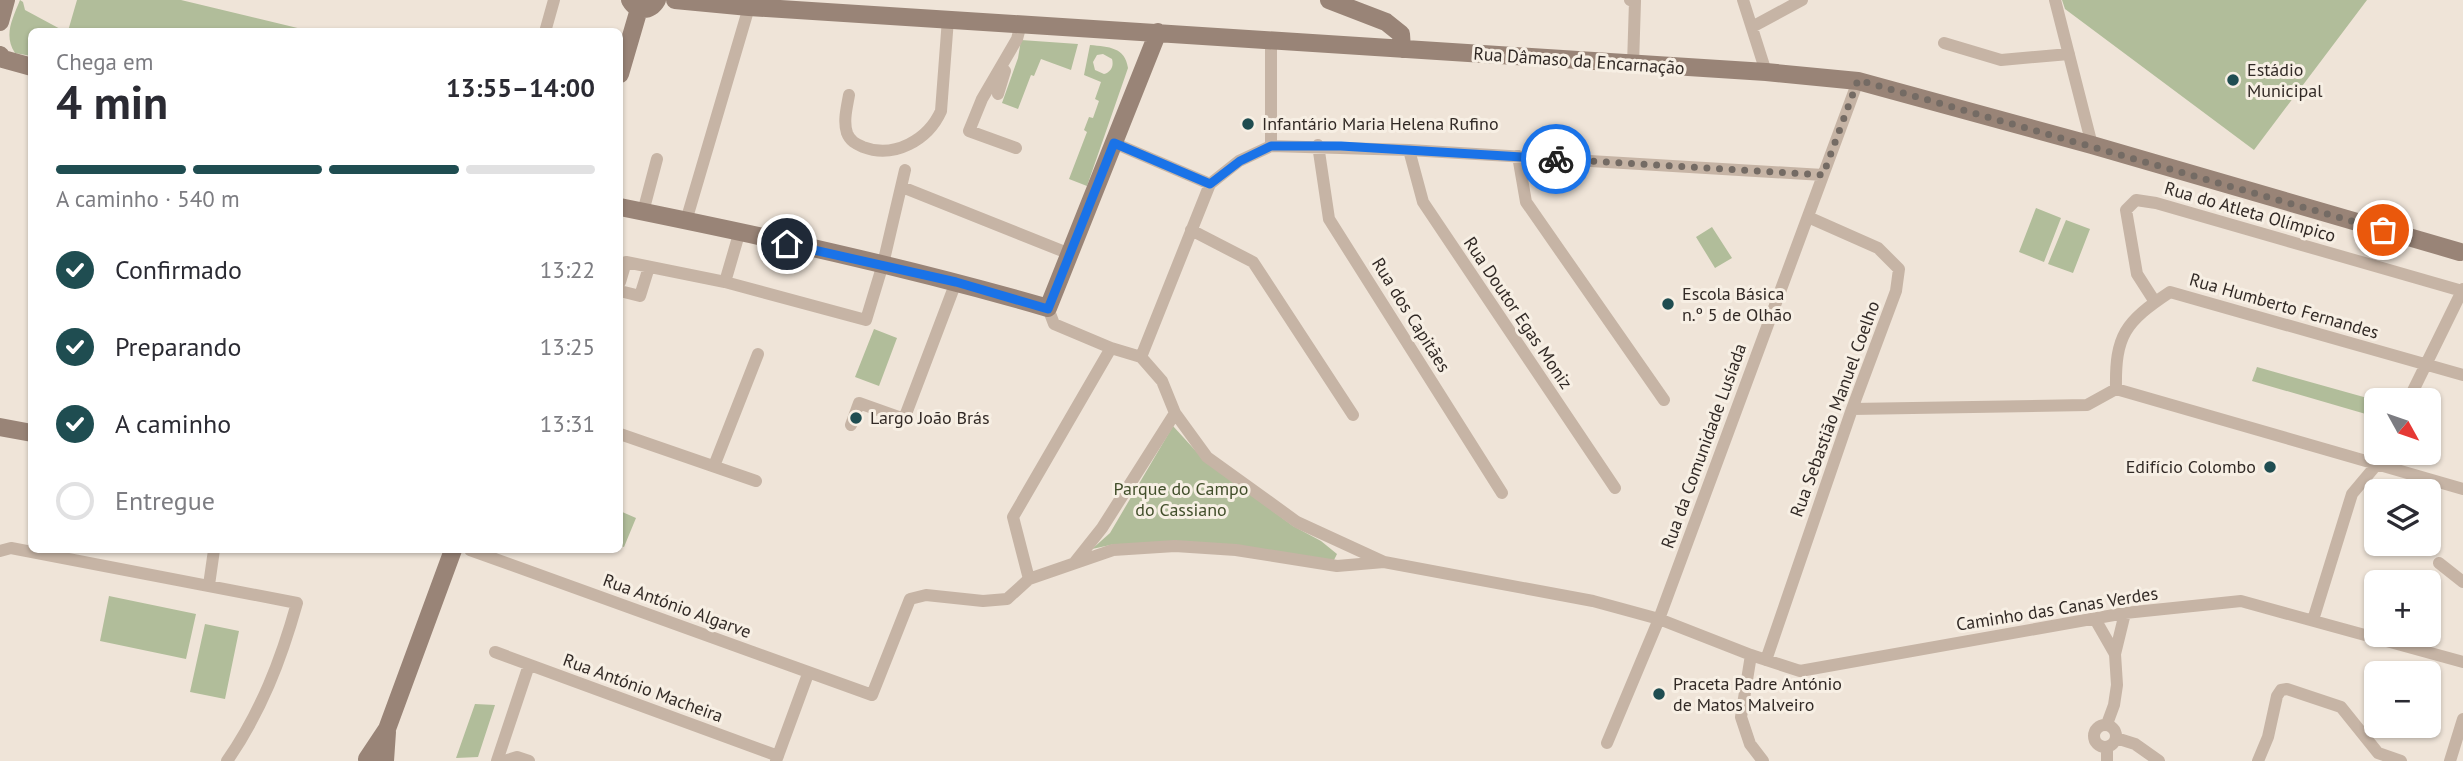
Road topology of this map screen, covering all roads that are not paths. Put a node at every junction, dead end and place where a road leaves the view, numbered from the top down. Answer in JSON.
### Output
{"nodes":[{"id":1,"x":6,"y":0,"type":"edge"},
{"id":2,"x":554,"y":0,"type":"edge"},
{"id":3,"x":657,"y":0,"type":"edge"},
{"id":4,"x":675,"y":0,"type":"edge"},
{"id":5,"x":1329,"y":0,"type":"edge"},
{"id":6,"x":1630,"y":0,"type":"edge"},
{"id":7,"x":1743,"y":0,"type":"edge"},
{"id":8,"x":1802,"y":0,"type":"edge"},
{"id":9,"x":2055,"y":0,"type":"edge"},
{"id":10,"x":635,"y":5,"type":"edge"},
{"id":11,"x":749,"y":7,"type":"junction"},
{"id":12,"x":948,"y":19,"type":"junction"},
{"id":13,"x":0,"y":22,"type":"edge"},
{"id":14,"x":1021,"y":24,"type":"junction"},
{"id":15,"x":1752,"y":27,"type":"junction"},
{"id":16,"x":546,"y":28,"type":"edge"},
{"id":17,"x":1158,"y":32,"type":"junction"},
{"id":18,"x":1271,"y":40,"type":"junction"},
{"id":19,"x":1944,"y":43,"type":"dead end"},
{"id":20,"x":1402,"y":49,"type":"junction"},
{"id":21,"x":1008,"y":54,"type":"junction"},
{"id":22,"x":2069,"y":54,"type":"junction"},
{"id":23,"x":0,"y":55,"type":"edge"},
{"id":24,"x":623,"y":60,"type":"edge"},
{"id":25,"x":1633,"y":65,"type":"junction"},
{"id":26,"x":28,"y":66,"type":"edge"},
{"id":27,"x":1766,"y":72,"type":"junction"},
{"id":28,"x":1858,"y":80,"type":"junction"},
{"id":29,"x":998,"y":94,"type":"dead end"},
{"id":30,"x":849,"y":95,"type":"dead end"},
{"id":31,"x":1114,"y":143,"type":"junction"},
{"id":32,"x":1318,"y":145,"type":"junction"},
{"id":33,"x":2092,"y":145,"type":"junction"},
{"id":34,"x":1271,"y":146,"type":"junction"},
{"id":35,"x":1016,"y":148,"type":"dead end"},
{"id":36,"x":1409,"y":150,"type":"junction"},
{"id":37,"x":1518,"y":156,"type":"junction"},
{"id":38,"x":657,"y":159,"type":"dead end"},
{"id":39,"x":905,"y":170,"type":"dead end"},
{"id":40,"x":1823,"y":175,"type":"junction"},
{"id":41,"x":1210,"y":184,"type":"junction"},
{"id":42,"x":902,"y":187,"type":"junction"},
{"id":43,"x":623,"y":208,"type":"edge"},
{"id":44,"x":643,"y":212,"type":"junction"},
{"id":45,"x":1808,"y":216,"type":"junction"},
{"id":46,"x":686,"y":221,"type":"junction"},
{"id":47,"x":1191,"y":230,"type":"junction"},
{"id":48,"x":739,"y":233,"type":"junction"},
{"id":49,"x":1070,"y":254,"type":"junction"},
{"id":50,"x":2462,"y":254,"type":"edge"},
{"id":51,"x":883,"y":264,"type":"junction"},
{"id":52,"x":649,"y":267,"type":"junction"},
{"id":53,"x":623,"y":272,"type":"edge"},
{"id":54,"x":725,"y":282,"type":"junction"},
{"id":55,"x":956,"y":282,"type":"junction"},
{"id":56,"x":2462,"y":290,"type":"edge"},
{"id":57,"x":623,"y":292,"type":"edge"},
{"id":58,"x":2155,"y":302,"type":"junction"},
{"id":59,"x":1048,"y":309,"type":"junction"},
{"id":60,"x":1111,"y":348,"type":"junction"},
{"id":61,"x":758,"y":354,"type":"dead end"},
{"id":62,"x":1140,"y":357,"type":"junction"},
{"id":63,"x":2426,"y":364,"type":"junction"},
{"id":64,"x":2463,"y":375,"type":"edge"},
{"id":65,"x":2414,"y":388,"type":"edge"},
{"id":66,"x":2116,"y":390,"type":"junction"},
{"id":67,"x":1664,"y":400,"type":"dead end"},
{"id":68,"x":1852,"y":409,"type":"junction"},
{"id":69,"x":1175,"y":413,"type":"junction"},
{"id":70,"x":1353,"y":415,"type":"dead end"},
{"id":71,"x":851,"y":425,"type":"dead end"},
{"id":72,"x":0,"y":427,"type":"edge"},
{"id":73,"x":28,"y":432,"type":"edge"},
{"id":74,"x":623,"y":435,"type":"edge"},
{"id":75,"x":2364,"y":454,"type":"edge"},
{"id":76,"x":714,"y":466,"type":"junction"},
{"id":77,"x":2374,"y":466,"type":"edge"},
{"id":78,"x":2401,"y":466,"type":"edge"},
{"id":79,"x":756,"y":481,"type":"dead end"},
{"id":80,"x":1615,"y":488,"type":"dead end"},
{"id":81,"x":2463,"y":489,"type":"edge"},
{"id":82,"x":1502,"y":493,"type":"dead end"},
{"id":83,"x":0,"y":551,"type":"edge"},
{"id":84,"x":28,"y":551,"type":"edge"},
{"id":85,"x":38,"y":553,"type":"edge"},
{"id":86,"x":214,"y":553,"type":"edge"},
{"id":87,"x":452,"y":553,"type":"edge"},
{"id":88,"x":478,"y":553,"type":"edge"},
{"id":89,"x":1074,"y":562,"type":"junction"},
{"id":90,"x":1384,"y":562,"type":"junction"},
{"id":91,"x":2440,"y":563,"type":"dead end"},
{"id":92,"x":1029,"y":579,"type":"junction"},
{"id":93,"x":2463,"y":582,"type":"edge"},
{"id":94,"x":209,"y":584,"type":"junction"},
{"id":95,"x":2125,"y":613,"type":"junction"},
{"id":96,"x":1659,"y":619,"type":"junction"},
{"id":97,"x":2095,"y":619,"type":"junction"},
{"id":98,"x":2313,"y":620,"type":"junction"},
{"id":99,"x":495,"y":652,"type":"dead end"},
{"id":100,"x":2115,"y":654,"type":"junction"},
{"id":101,"x":1751,"y":655,"type":"junction"},
{"id":102,"x":1766,"y":660,"type":"junction"},
{"id":103,"x":2463,"y":662,"type":"edge"},
{"id":104,"x":529,"y":665,"type":"junction"},
{"id":105,"x":808,"y":674,"type":"junction"},
{"id":106,"x":2463,"y":719,"type":"edge"},
{"id":107,"x":2107,"y":724,"type":"junction"},
{"id":108,"x":2111,"y":742,"type":"junction"},
{"id":109,"x":1607,"y":743,"type":"dead end"},
{"id":110,"x":777,"y":758,"type":"edge"},
{"id":111,"x":227,"y":761,"type":"edge"},
{"id":112,"x":374,"y":761,"type":"edge"},
{"id":113,"x":497,"y":761,"type":"edge"},
{"id":114,"x":504,"y":761,"type":"edge"},
{"id":115,"x":529,"y":761,"type":"edge"},
{"id":116,"x":1763,"y":761,"type":"edge"},
{"id":117,"x":2107,"y":761,"type":"edge"},
{"id":118,"x":2159,"y":761,"type":"edge"},
{"id":119,"x":2258,"y":761,"type":"edge"},
{"id":120,"x":2401,"y":761,"type":"edge"},
{"id":121,"x":2450,"y":761,"type":"edge"}],
"edges":[{"from":1,"to":13,"type":"main road"},
{"from":2,"to":16,"type":"street"},
{"from":3,"to":10,"type":"main road"},
{"from":4,"to":11,"type":"main road","name":"Rua Dâmaso da Encarnação"},
{"from":5,"to":20,"type":"main road"},
{"from":6,"to":25,"type":"street"},
{"from":7,"to":15,"type":"street"},
{"from":8,"to":15,"type":"street"},
{"from":9,"to":22,"type":"street"},
{"from":10,"to":24,"type":"main road"},
{"from":11,"to":12,"type":"main road","name":"Rua Dâmaso da Encarnação"},
{"from":11,"to":46,"type":"street"},
{"from":12,"to":14,"type":"main road","name":"Rua Dâmaso da Encarnação"},
{"from":12,"to":30,"type":"street"},
{"from":14,"to":17,"type":"main road","name":"Rua Dâmaso da Encarnação"},
{"from":14,"to":21,"type":"street"},
{"from":15,"to":27,"type":"street"},
{"from":17,"to":18,"type":"main road","name":"Rua Dâmaso da Encarnação"},
{"from":17,"to":31,"type":"main road"},
{"from":18,"to":20,"type":"main road","name":"Rua Dâmaso da Encarnação"},
{"from":18,"to":34,"type":"street"},
{"from":19,"to":22,"type":"street"},
{"from":20,"to":25,"type":"main road","name":"Rua Dâmaso da Encarnação"},
{"from":21,"to":29,"type":"street"},
{"from":21,"to":35,"type":"street"},
{"from":22,"to":33,"type":"street"},
{"from":23,"to":26,"type":"main road"},
{"from":25,"to":27,"type":"main road","name":"Rua Dâmaso da Encarnação"},
{"from":27,"to":28,"type":"main road","name":"Rua Dâmaso da Encarnação"},
{"from":28,"to":33,"type":"main road","name":"Rua Dâmaso da Encarnação"},
{"from":28,"to":40,"type":"street","name":"Rua da Comunidade Lusíada"},
{"from":31,"to":41,"type":"street"},
{"from":31,"to":49,"type":"main road"},
{"from":32,"to":34,"type":"street"},
{"from":32,"to":36,"type":"street"},
{"from":32,"to":82,"type":"street","name":"Rua dos Capitães"},
{"from":33,"to":50,"type":"main road","name":"Rua Dâmaso da Encarnação"},
{"from":34,"to":41,"type":"street"},
{"from":36,"to":37,"type":"street"},
{"from":36,"to":80,"type":"street","name":"Rua Doutor Egas Moniz"},
{"from":37,"to":40,"type":"street"},
{"from":37,"to":67,"type":"street"},
{"from":38,"to":44,"type":"street"},
{"from":39,"to":42,"type":"street"},
{"from":40,"to":45,"type":"street","name":"Rua da Comunidade Lusíada"},
{"from":41,"to":47,"type":"street"},
{"from":42,"to":49,"type":"street"},
{"from":42,"to":51,"type":"street"},
{"from":43,"to":44,"type":"main road"},
{"from":44,"to":46,"type":"main road"},
{"from":45,"to":68,"type":"street","name":"Rua Sebastião Manuel Coelho"},
{"from":45,"to":96,"type":"street","name":"Rua da Comunidade Lusíada"},
{"from":46,"to":48,"type":"main road"},
{"from":47,"to":62,"type":"street"},
{"from":47,"to":70,"type":"street"},
{"from":48,"to":51,"type":"main road"},
{"from":48,"to":54,"type":"street"},
{"from":49,"to":59,"type":"main road"},
{"from":51,"to":54,"type":"street"},
{"from":51,"to":55,"type":"main road"},
{"from":52,"to":53,"type":"street"},
{"from":52,"to":54,"type":"street"},
{"from":52,"to":57,"type":"street"},
{"from":55,"to":59,"type":"main road"},
{"from":55,"to":71,"type":"street"},
{"from":56,"to":58,"type":"street","name":"Rua do Atleta Olímpico"},
{"from":56,"to":63,"type":"street"},
{"from":58,"to":63,"type":"street","name":"Rua Humberto Fernandes"},
{"from":58,"to":66,"type":"street"},
{"from":59,"to":60,"type":"street"},
{"from":60,"to":62,"type":"street"},
{"from":60,"to":92,"type":"street"},
{"from":61,"to":76,"type":"street"},
{"from":62,"to":69,"type":"street"},
{"from":63,"to":64,"type":"street","name":"Rua Humberto Fernandes"},
{"from":63,"to":65,"type":"street"},
{"from":66,"to":68,"type":"street"},
{"from":66,"to":75,"type":"street"},
{"from":68,"to":102,"type":"street","name":"Rua Sebastião Manuel Coelho"},
{"from":69,"to":89,"type":"street"},
{"from":69,"to":90,"type":"street"},
{"from":72,"to":73,"type":"main road"},
{"from":74,"to":76,"type":"street"},
{"from":76,"to":79,"type":"street"},
{"from":77,"to":98,"type":"street"},
{"from":78,"to":81,"type":"street"},
{"from":83,"to":84,"type":"street"},
{"from":85,"to":94,"type":"street"},
{"from":86,"to":94,"type":"street"},
{"from":87,"to":112,"type":"main road"},
{"from":88,"to":105,"type":"street","name":"Rua António Algarve"},
{"from":89,"to":90,"type":"street"},
{"from":89,"to":92,"type":"street"},
{"from":90,"to":96,"type":"street","name":"Caminho das Canas Verdes"},
{"from":91,"to":93,"type":"street"},
{"from":92,"to":105,"type":"street","name":"Rua António Algarve"},
{"from":94,"to":111,"type":"street"},
{"from":95,"to":97,"type":"street","name":"Caminho das Canas Verdes"},
{"from":95,"to":98,"type":"street","name":"Caminho das Canas Verdes"},
{"from":95,"to":100,"type":"street"},
{"from":96,"to":101,"type":"street","name":"Caminho das Canas Verdes"},
{"from":96,"to":109,"type":"street","name":"Rua da Comunidade Lusíada"},
{"from":97,"to":100,"type":"street"},
{"from":97,"to":102,"type":"street","name":"Caminho das Canas Verdes"},
{"from":98,"to":103,"type":"street","name":"Caminho das Canas Verdes"},
{"from":99,"to":104,"type":"street","name":"Rua António Macheira"},
{"from":100,"to":107,"type":"street"},
{"from":101,"to":102,"type":"street","name":"Caminho das Canas Verdes"},
{"from":101,"to":116,"type":"street"},
{"from":104,"to":110,"type":"street","name":"Rua António Macheira"},
{"from":104,"to":113,"type":"street"},
{"from":105,"to":110,"type":"street"},
{"from":106,"to":121,"type":"street"},
{"from":107,"to":108,"type":"street"},
{"from":107,"to":108,"type":"street"},
{"from":108,"to":117,"type":"street"},
{"from":108,"to":118,"type":"street"},
{"from":114,"to":115,"type":"street"},
{"from":119,"to":120,"type":"street"}]}
